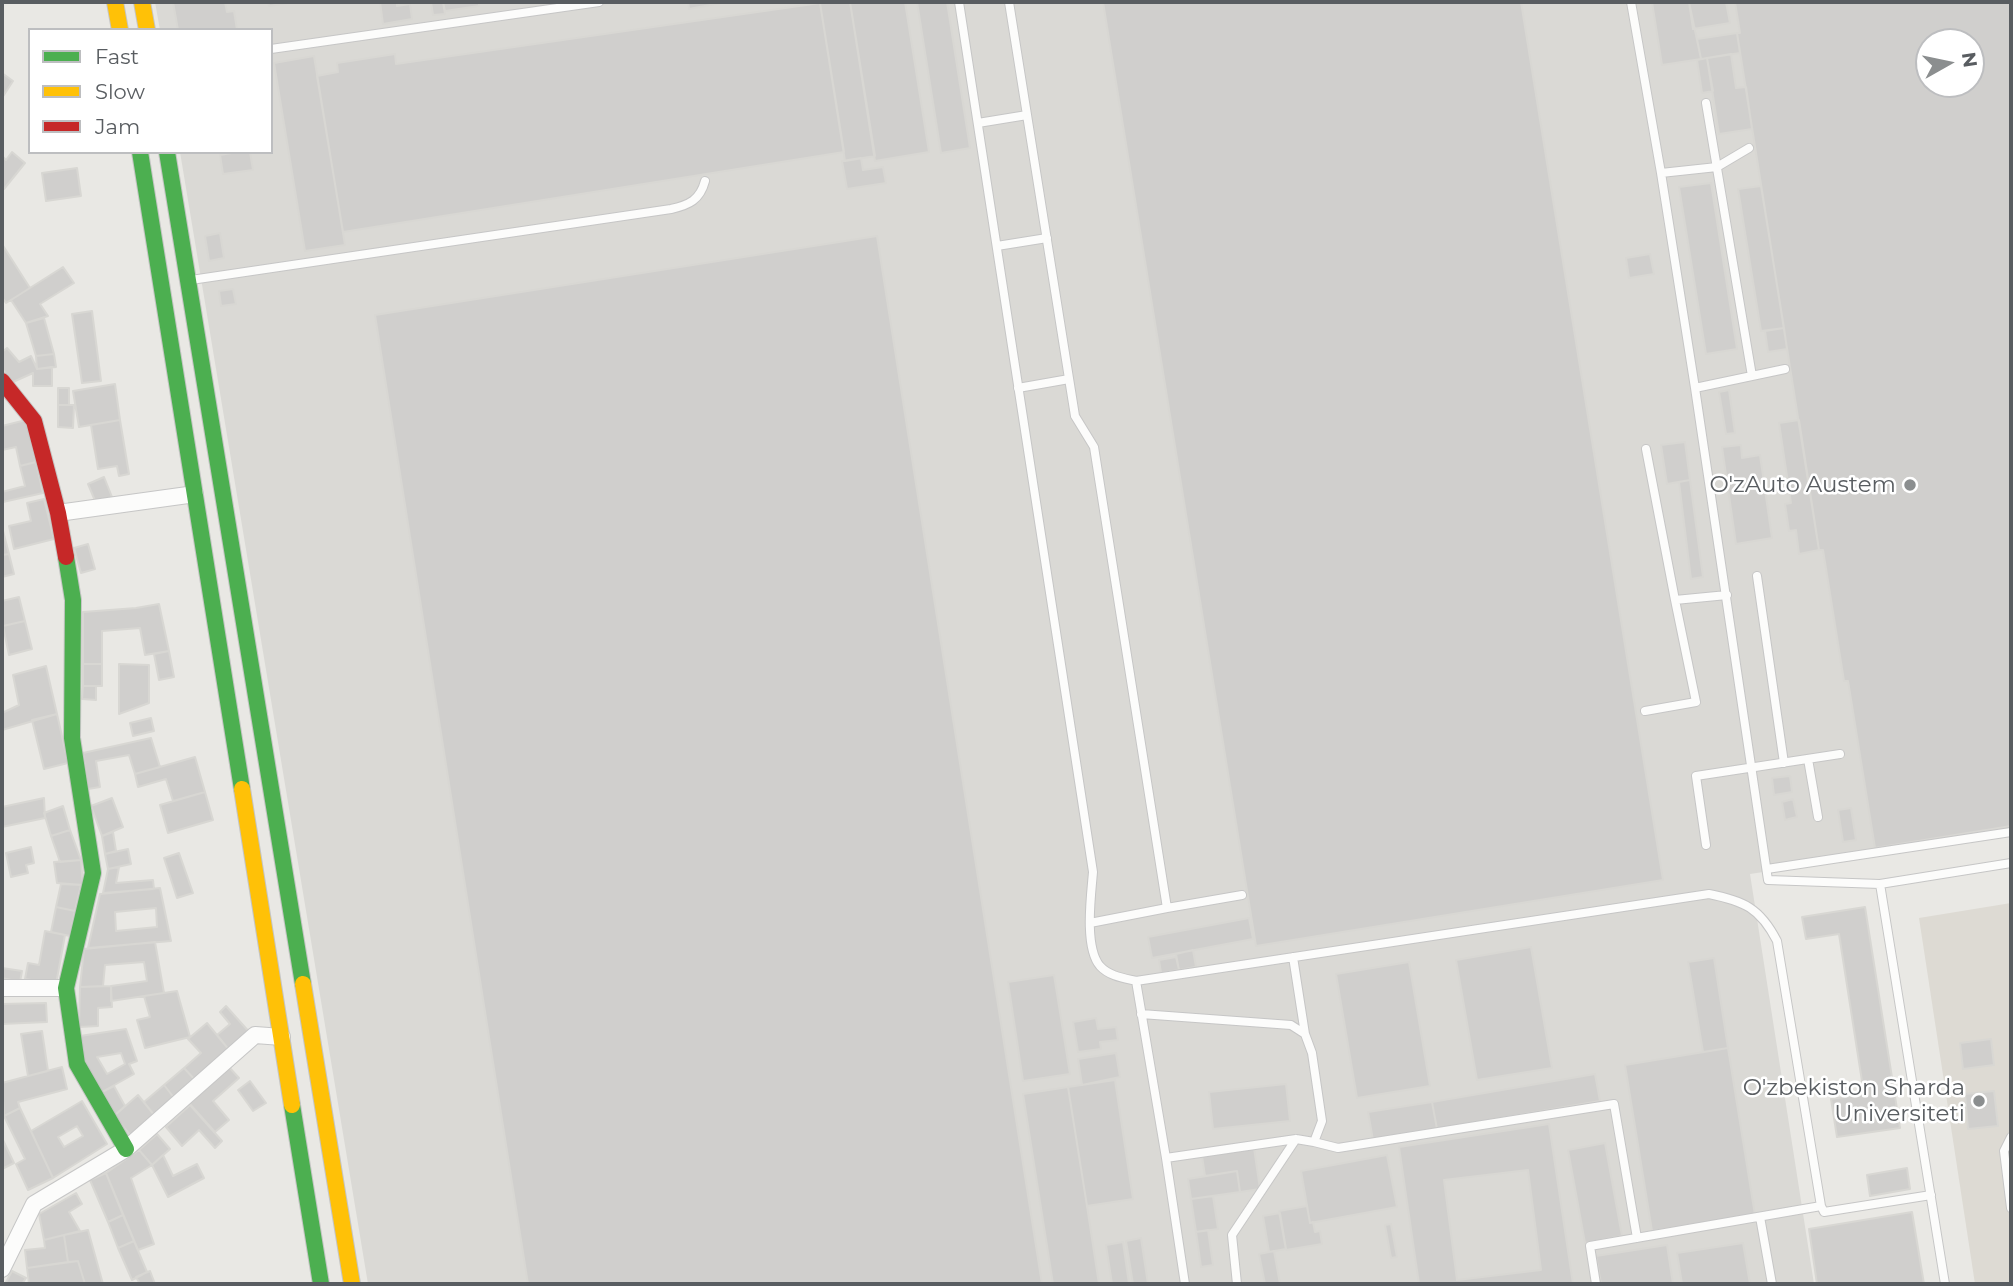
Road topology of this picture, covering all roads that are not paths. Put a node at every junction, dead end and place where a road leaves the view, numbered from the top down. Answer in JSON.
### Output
{"nodes":[{"id":1,"x":115,"y":2,"type":"edge"},
{"id":2,"x":142,"y":2,"type":"edge"},
{"id":3,"x":598,"y":2,"type":"edge"},
{"id":4,"x":959,"y":2,"type":"edge"},
{"id":5,"x":1009,"y":2,"type":"edge"},
{"id":6,"x":1631,"y":2,"type":"edge"},
{"id":7,"x":120,"y":28,"type":"edge"},
{"id":8,"x":147,"y":28,"type":"edge"},
{"id":9,"x":273,"y":49,"type":"edge"},
{"id":10,"x":1706,"y":103,"type":"dead end"},
{"id":11,"x":1027,"y":115,"type":"junction"},
{"id":12,"x":978,"y":124,"type":"junction"},
{"id":13,"x":1749,"y":148,"type":"dead end"},
{"id":14,"x":140,"y":154,"type":"edge"},
{"id":15,"x":167,"y":154,"type":"edge"},
{"id":16,"x":1717,"y":167,"type":"junction"},
{"id":17,"x":1661,"y":173,"type":"junction"},
{"id":18,"x":705,"y":181,"type":"dead end"},
{"id":19,"x":1047,"y":238,"type":"junction"},
{"id":20,"x":997,"y":246,"type":"junction"},
{"id":21,"x":188,"y":281,"type":"junction"},
{"id":22,"x":1785,"y":369,"type":"dead end"},
{"id":23,"x":1752,"y":376,"type":"junction"},
{"id":24,"x":1069,"y":379,"type":"junction"},
{"id":25,"x":2,"y":381,"type":"edge"},
{"id":26,"x":1018,"y":388,"type":"junction"},
{"id":27,"x":1695,"y":388,"type":"junction"},
{"id":28,"x":1646,"y":449,"type":"dead end"},
{"id":29,"x":195,"y":494,"type":"junction"},
{"id":30,"x":58,"y":513,"type":"junction"},
{"id":31,"x":1757,"y":576,"type":"dead end"},
{"id":32,"x":1727,"y":595,"type":"junction"},
{"id":33,"x":1675,"y":600,"type":"junction"},
{"id":34,"x":1645,"y":711,"type":"dead end"},
{"id":35,"x":1840,"y":754,"type":"dead end"},
{"id":36,"x":1808,"y":759,"type":"junction"},
{"id":37,"x":1784,"y":763,"type":"junction"},
{"id":38,"x":1752,"y":768,"type":"junction"},
{"id":39,"x":1818,"y":817,"type":"dead end"},
{"id":40,"x":2011,"y":832,"type":"edge"},
{"id":41,"x":1706,"y":845,"type":"dead end"},
{"id":42,"x":2011,"y":863,"type":"edge"},
{"id":43,"x":1767,"y":870,"type":"junction"},
{"id":44,"x":1880,"y":884,"type":"junction"},
{"id":45,"x":1242,"y":895,"type":"dead end"},
{"id":46,"x":1167,"y":908,"type":"junction"},
{"id":47,"x":1090,"y":923,"type":"junction"},
{"id":48,"x":1293,"y":957,"type":"junction"},
{"id":49,"x":1136,"y":981,"type":"junction"},
{"id":50,"x":2,"y":988,"type":"edge"},
{"id":51,"x":66,"y":988,"type":"junction"},
{"id":52,"x":1142,"y":1014,"type":"junction"},
{"id":53,"x":1305,"y":1034,"type":"junction"},
{"id":54,"x":282,"y":1037,"type":"junction"},
{"id":55,"x":316,"y":1059,"type":"junction"},
{"id":56,"x":286,"y":1064,"type":"junction"},
{"id":57,"x":2011,"y":1137,"type":"edge"},
{"id":58,"x":1296,"y":1139,"type":"junction"},
{"id":59,"x":1314,"y":1142,"type":"junction"},
{"id":60,"x":126,"y":1149,"type":"junction"},
{"id":61,"x":1166,"y":1158,"type":"junction"},
{"id":62,"x":1931,"y":1195,"type":"junction"},
{"id":63,"x":1821,"y":1206,"type":"junction"},
{"id":64,"x":2011,"y":1208,"type":"edge"},
{"id":65,"x":1760,"y":1217,"type":"junction"},
{"id":66,"x":1637,"y":1238,"type":"junction"},
{"id":67,"x":2,"y":1269,"type":"edge"},
{"id":68,"x":321,"y":1284,"type":"edge"},
{"id":69,"x":352,"y":1284,"type":"edge"},
{"id":70,"x":1185,"y":1284,"type":"edge"},
{"id":71,"x":1237,"y":1284,"type":"edge"},
{"id":72,"x":1596,"y":1284,"type":"edge"},
{"id":73,"x":1772,"y":1284,"type":"edge"},
{"id":74,"x":1945,"y":1284,"type":"edge"}],
"edges":[{"from":1,"to":7,"type":"main road"},
{"from":2,"to":8,"type":"main road"},
{"from":3,"to":9,"type":"lane"},
{"from":4,"to":12,"type":"lane"},
{"from":5,"to":11,"type":"lane"},
{"from":6,"to":17,"type":"lane"},
{"from":10,"to":16,"type":"lane"},
{"from":11,"to":12,"type":"lane"},
{"from":11,"to":19,"type":"lane"},
{"from":12,"to":20,"type":"lane"},
{"from":13,"to":16,"type":"lane"},
{"from":14,"to":29,"type":"main road"},
{"from":15,"to":21,"type":"main road"},
{"from":16,"to":17,"type":"lane"},
{"from":16,"to":23,"type":"lane"},
{"from":17,"to":27,"type":"lane"},
{"from":18,"to":21,"type":"lane"},
{"from":19,"to":20,"type":"lane"},
{"from":19,"to":24,"type":"lane"},
{"from":20,"to":26,"type":"lane"},
{"from":21,"to":55,"type":"main road"},
{"from":22,"to":23,"type":"lane"},
{"from":23,"to":27,"type":"lane"},
{"from":24,"to":26,"type":"lane"},
{"from":24,"to":46,"type":"lane"},
{"from":25,"to":30,"type":"main road"},
{"from":26,"to":47,"type":"lane"},
{"from":27,"to":32,"type":"lane"},
{"from":28,"to":33,"type":"lane"},
{"from":29,"to":30,"type":"street"},
{"from":29,"to":54,"type":"main road"},
{"from":30,"to":51,"type":"main road"},
{"from":31,"to":37,"type":"lane"},
{"from":32,"to":33,"type":"lane"},
{"from":32,"to":38,"type":"lane"},
{"from":33,"to":34,"type":"lane"},
{"from":35,"to":36,"type":"lane"},
{"from":36,"to":37,"type":"lane"},
{"from":36,"to":39,"type":"lane"},
{"from":37,"to":38,"type":"lane"},
{"from":38,"to":41,"type":"lane"},
{"from":38,"to":43,"type":"lane"},
{"from":40,"to":43,"type":"lane"},
{"from":42,"to":44,"type":"lane"},
{"from":43,"to":44,"type":"lane"},
{"from":44,"to":62,"type":"lane"},
{"from":45,"to":46,"type":"lane"},
{"from":46,"to":47,"type":"lane"},
{"from":47,"to":49,"type":"lane"},
{"from":48,"to":49,"type":"lane"},
{"from":48,"to":53,"type":"lane"},
{"from":48,"to":63,"type":"lane"},
{"from":49,"to":52,"type":"lane"},
{"from":50,"to":51,"type":"street"},
{"from":51,"to":60,"type":"main road"},
{"from":52,"to":53,"type":"lane"},
{"from":52,"to":61,"type":"lane"},
{"from":53,"to":59,"type":"lane"},
{"from":54,"to":56,"type":"main road"},
{"from":54,"to":60,"type":"street"},
{"from":55,"to":56,"type":"main road"},
{"from":55,"to":69,"type":"main road"},
{"from":56,"to":68,"type":"main road"},
{"from":57,"to":64,"type":"lane"},
{"from":58,"to":59,"type":"lane"},
{"from":58,"to":61,"type":"lane"},
{"from":58,"to":71,"type":"lane"},
{"from":59,"to":66,"type":"lane"},
{"from":60,"to":67,"type":"street"},
{"from":61,"to":70,"type":"lane"},
{"from":62,"to":63,"type":"lane"},
{"from":62,"to":74,"type":"lane"},
{"from":63,"to":65,"type":"lane"},
{"from":65,"to":66,"type":"lane"},
{"from":65,"to":73,"type":"lane"},
{"from":66,"to":72,"type":"lane"}]}
